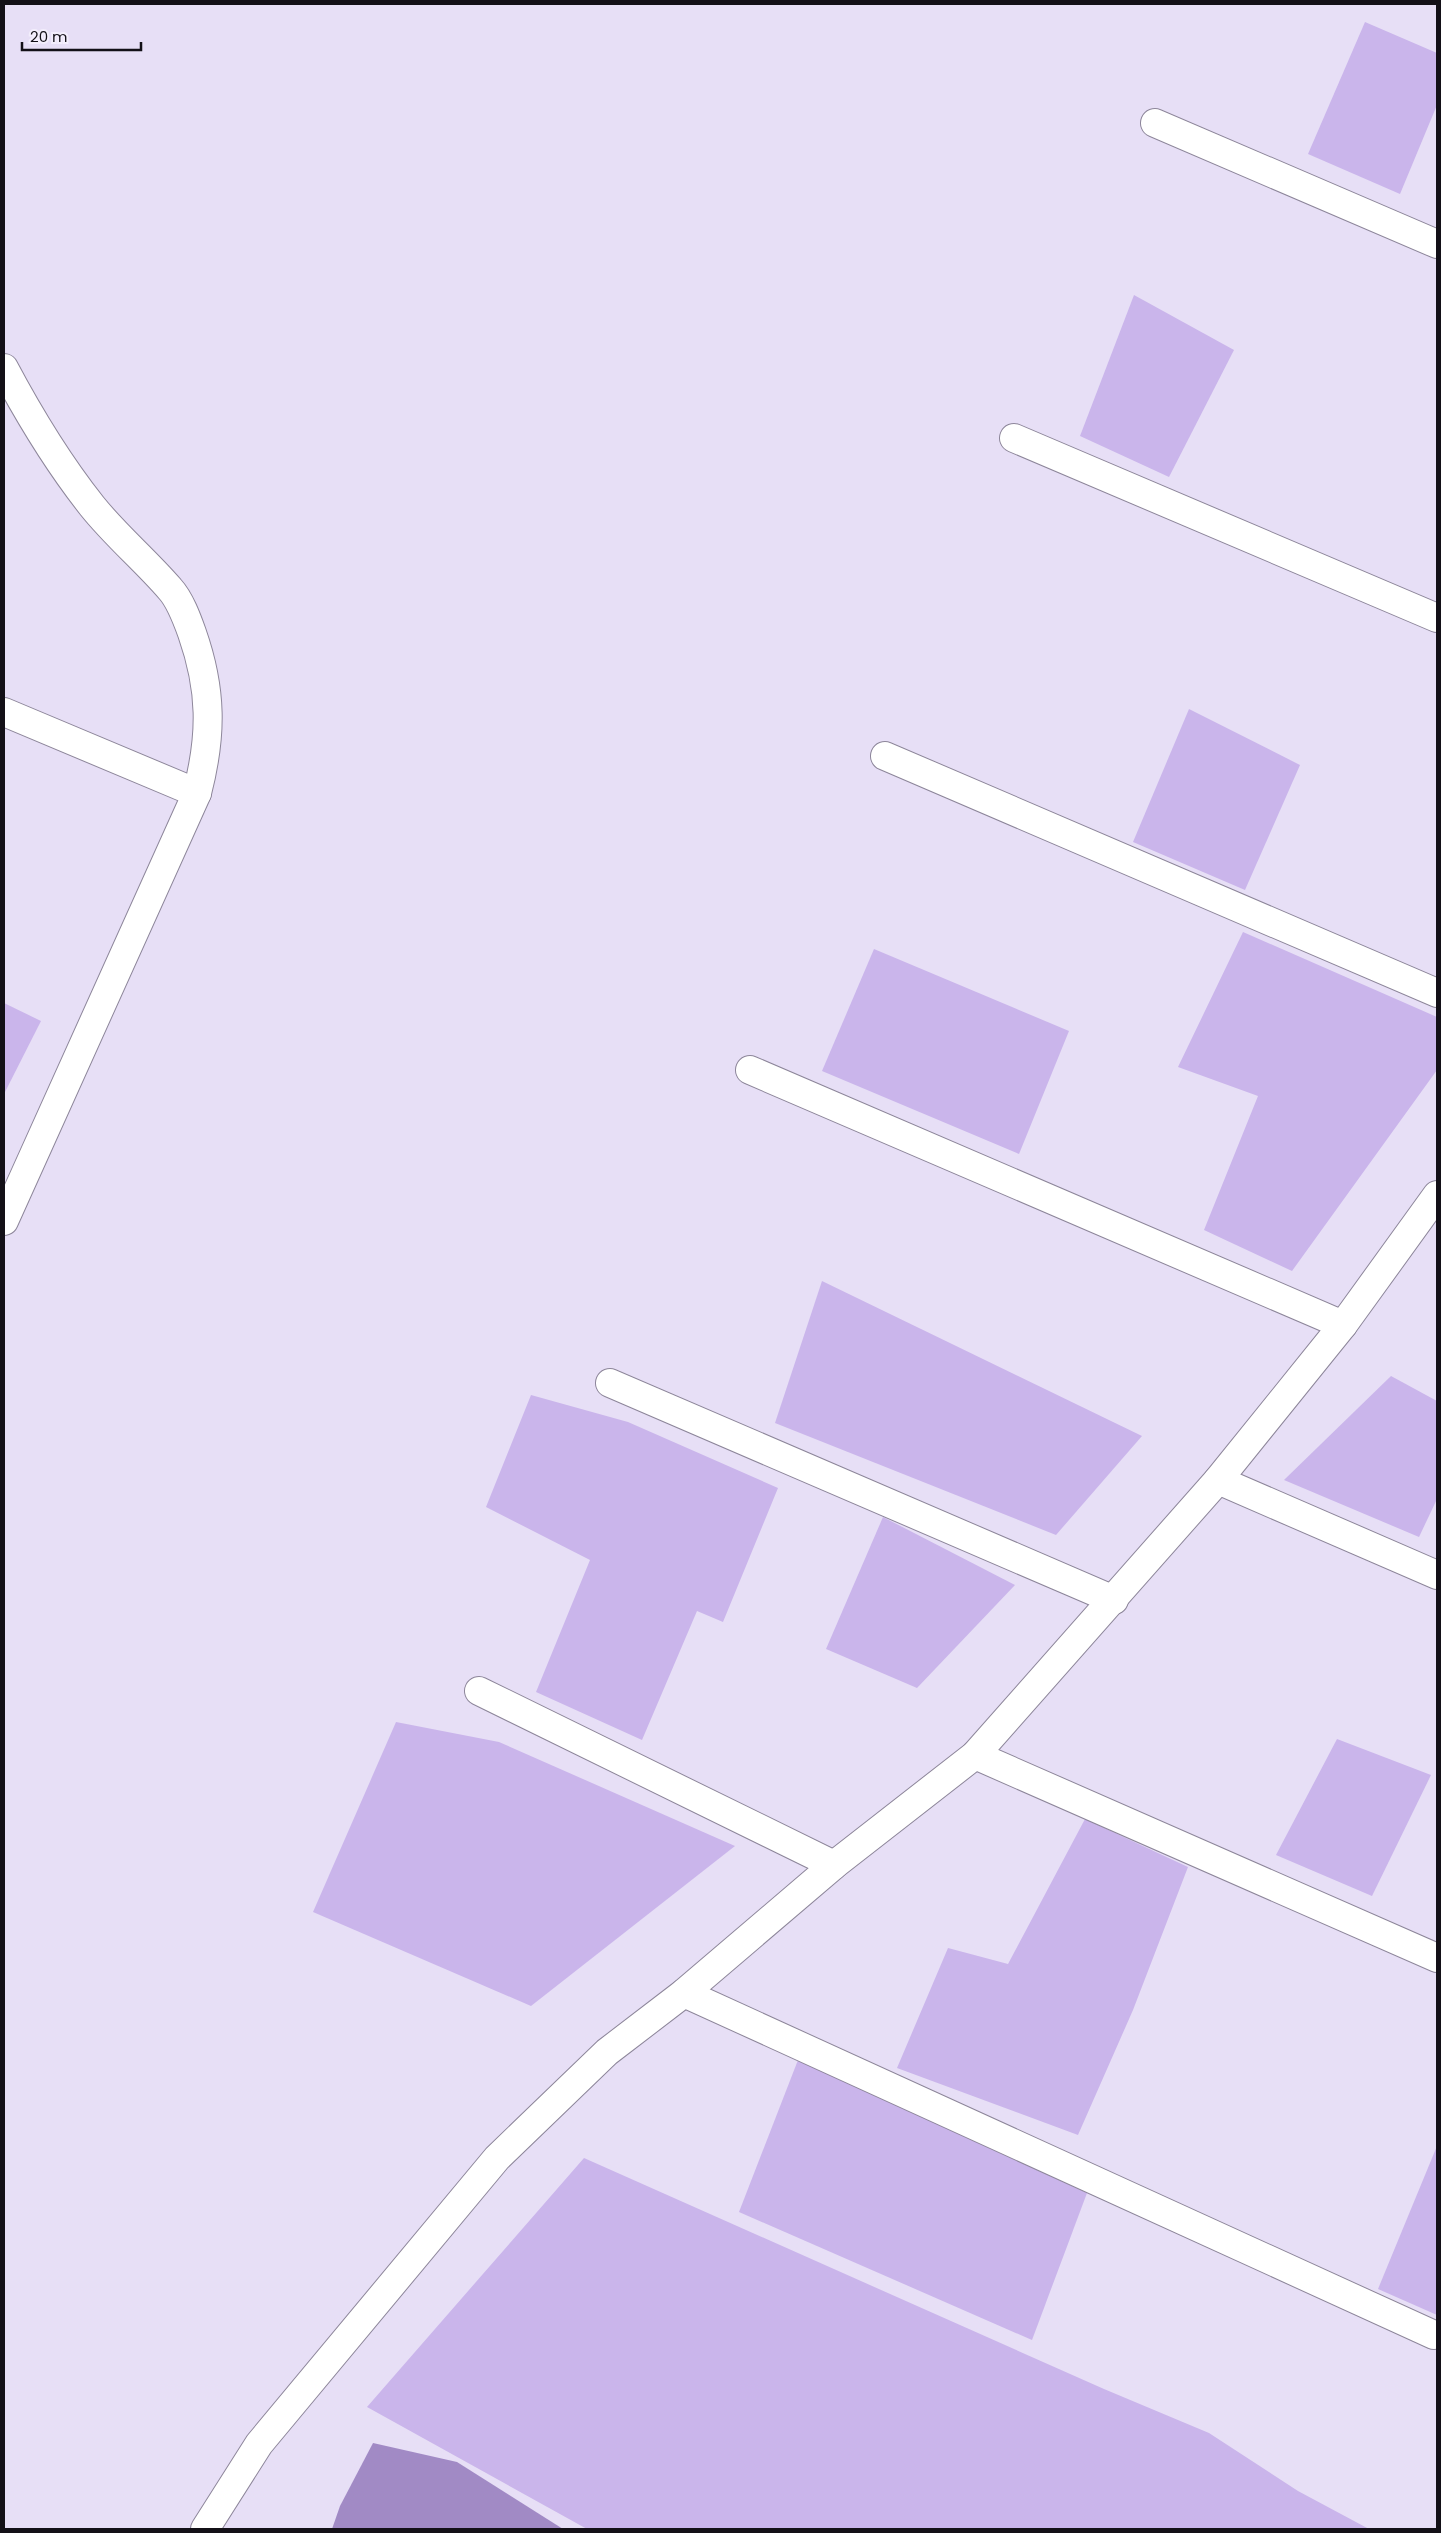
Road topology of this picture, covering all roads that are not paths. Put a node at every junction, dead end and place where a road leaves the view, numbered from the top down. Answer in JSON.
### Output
{"nodes":[{"id":1,"x":1155,"y":123,"type":"dead end"},
{"id":2,"x":1437,"y":244,"type":"edge"},
{"id":3,"x":4,"y":368,"type":"edge"},
{"id":4,"x":1014,"y":438,"type":"dead end"},
{"id":5,"x":1437,"y":618,"type":"edge"},
{"id":6,"x":4,"y":712,"type":"edge"},
{"id":7,"x":885,"y":756,"type":"dead end"},
{"id":8,"x":197,"y":793,"type":"junction"},
{"id":9,"x":1437,"y":993,"type":"edge"},
{"id":10,"x":750,"y":1070,"type":"dead end"},
{"id":11,"x":1436,"y":1198,"type":"edge"},
{"id":12,"x":4,"y":1221,"type":"edge"},
{"id":13,"x":1343,"y":1325,"type":"junction"},
{"id":14,"x":610,"y":1383,"type":"dead end"},
{"id":15,"x":1218,"y":1480,"type":"junction"},
{"id":16,"x":1437,"y":1575,"type":"edge"},
{"id":17,"x":1114,"y":1600,"type":"junction"},
{"id":18,"x":479,"y":1691,"type":"dead end"},
{"id":19,"x":976,"y":1755,"type":"junction"},
{"id":20,"x":834,"y":1866,"type":"junction"},
{"id":21,"x":1437,"y":1958,"type":"edge"},
{"id":22,"x":684,"y":1993,"type":"junction"},
{"id":23,"x":1434,"y":2335,"type":"dead end"},
{"id":24,"x":205,"y":2529,"type":"edge"}],
"edges":[{"from":1,"to":2,"type":"street"},
{"from":3,"to":8,"type":"street"},
{"from":4,"to":5,"type":"street"},
{"from":6,"to":8,"type":"street"},
{"from":7,"to":9,"type":"street"},
{"from":8,"to":12,"type":"street"},
{"from":10,"to":13,"type":"street"},
{"from":11,"to":13,"type":"street"},
{"from":13,"to":15,"type":"street"},
{"from":14,"to":17,"type":"street"},
{"from":15,"to":16,"type":"street"},
{"from":15,"to":17,"type":"street"},
{"from":17,"to":19,"type":"street"},
{"from":18,"to":20,"type":"street"},
{"from":19,"to":20,"type":"street"},
{"from":19,"to":21,"type":"street"},
{"from":20,"to":22,"type":"street"},
{"from":22,"to":23,"type":"street"},
{"from":22,"to":24,"type":"street"}]}
